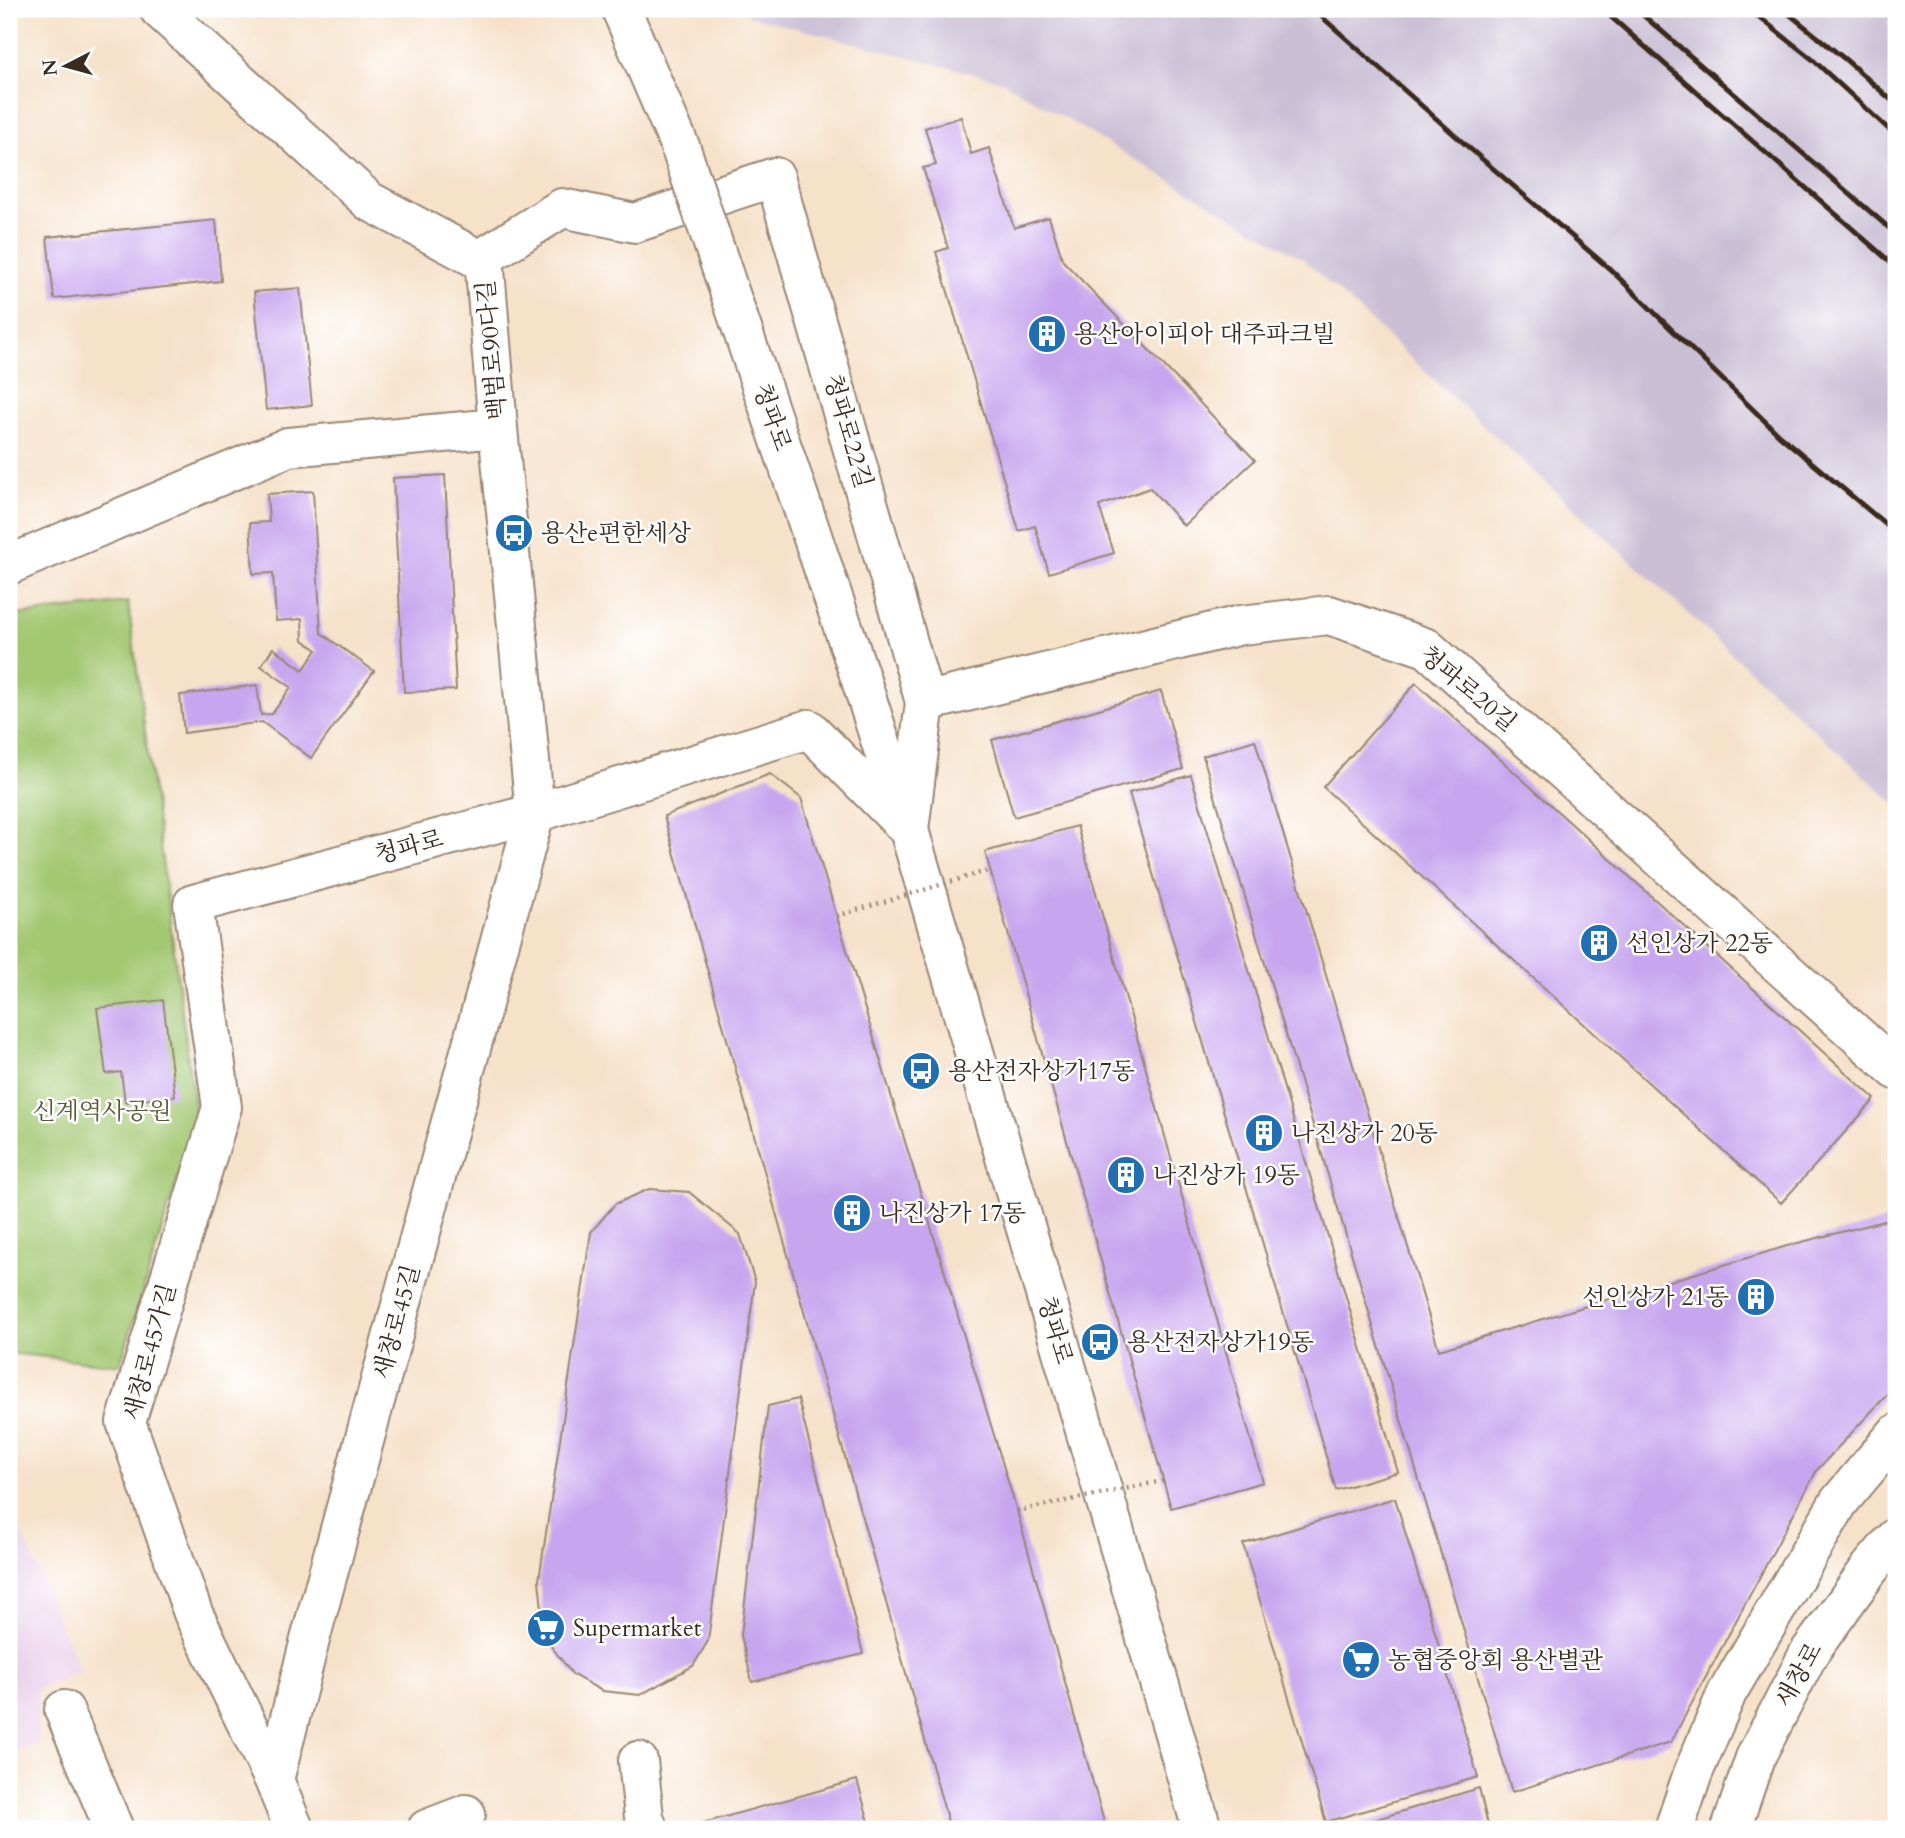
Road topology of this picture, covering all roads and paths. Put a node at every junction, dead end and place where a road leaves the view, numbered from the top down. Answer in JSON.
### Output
{"nodes":[{"id":1,"x":159,"y":9,"type":"edge"},
{"id":2,"x":621,"y":9,"type":"edge"},
{"id":3,"x":484,"y":257,"type":"junction"},
{"id":4,"x":498,"y":428,"type":"junction"},
{"id":5,"x":9,"y":565,"type":"edge"},
{"id":6,"x":925,"y":702,"type":"junction"},
{"id":7,"x":535,"y":813,"type":"junction"},
{"id":8,"x":909,"y":830,"type":"junction"},
{"id":9,"x":990,"y":870,"type":"dead end"},
{"id":10,"x":193,"y":904,"type":"joint"},
{"id":11,"x":837,"y":916,"type":"dead end"},
{"id":12,"x":1896,"y":1070,"type":"edge"},
{"id":13,"x":1896,"y":1434,"type":"edge"},
{"id":14,"x":1163,"y":1481,"type":"dead end"},
{"id":15,"x":1017,"y":1511,"type":"dead end"},
{"id":16,"x":1896,"y":1537,"type":"edge"},
{"id":17,"x":64,"y":1710,"type":"dead end"},
{"id":18,"x":638,"y":1761,"type":"dead end"},
{"id":19,"x":274,"y":1780,"type":"junction"},
{"id":20,"x":466,"y":1814,"type":"dead end"},
{"id":21,"x":114,"y":1829,"type":"edge"},
{"id":22,"x":294,"y":1829,"type":"edge"},
{"id":23,"x":427,"y":1829,"type":"edge"},
{"id":24,"x":648,"y":1829,"type":"edge"},
{"id":25,"x":1202,"y":1829,"type":"edge"},
{"id":26,"x":1674,"y":1829,"type":"edge"},
{"id":27,"x":1731,"y":1829,"type":"edge"}],
"edges":[{"from":1,"to":3,"type":"street","name":"백범로90다길"},
{"from":2,"to":8,"type":"street","name":"청파로","bridge":true},
{"from":3,"to":4,"type":"street","name":"백범로90다길"},
{"from":3,"to":6,"type":"street","name":"청파로22길"},
{"from":4,"to":5,"type":"street"},
{"from":4,"to":7,"type":"street","name":"백범로90다길"},
{"from":6,"to":8,"type":"street","name":"청파로22길"},
{"from":6,"to":12,"type":"street","name":"청파로20길"},
{"from":7,"to":8,"type":"street","name":"청파로"},
{"from":7,"to":10,"type":"street","name":"청파로"},
{"from":7,"to":19,"type":"street","name":"새창로45길"},
{"from":8,"to":25,"type":"street","name":"청파로"},
{"from":9,"to":11,"type":"path","bridge":true},
{"from":10,"to":19,"type":"street","name":"새창로45가길"},
{"from":13,"to":26,"type":"street"},
{"from":14,"to":15,"type":"path","bridge":true},
{"from":16,"to":27,"type":"street","name":"새창로"},
{"from":17,"to":21,"type":"street"},
{"from":18,"to":24,"type":"street"},
{"from":19,"to":22,"type":"street"},
{"from":20,"to":23,"type":"street"}]}
